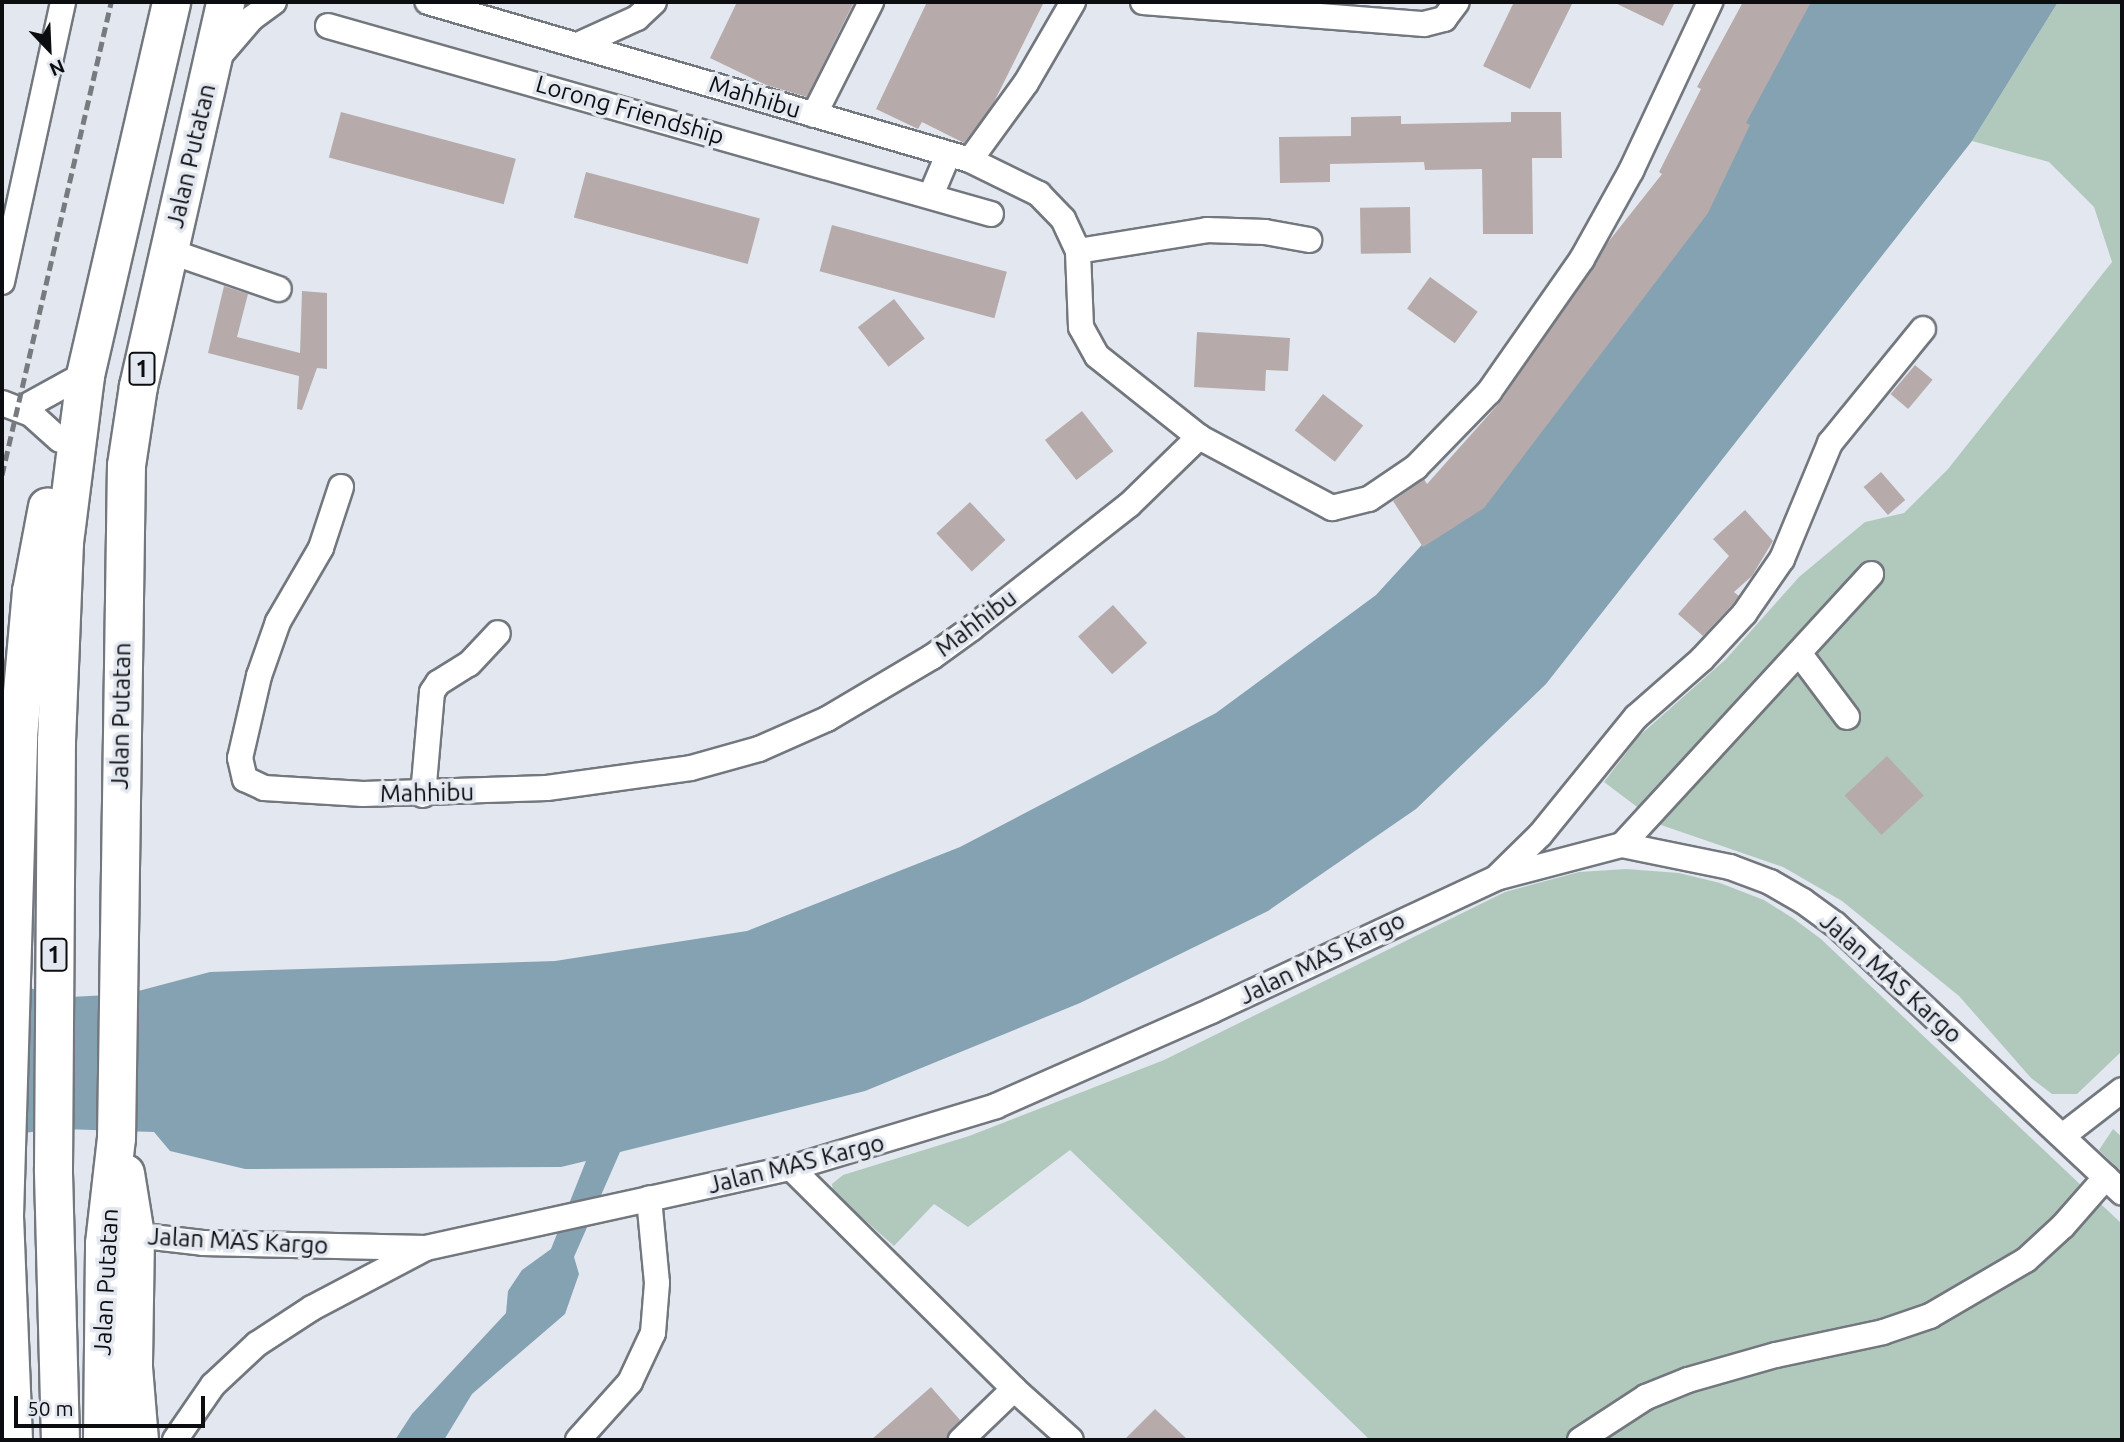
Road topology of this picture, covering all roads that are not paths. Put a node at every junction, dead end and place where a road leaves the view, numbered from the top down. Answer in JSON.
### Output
{"nodes":[{"id":1,"x":64,"y":2,"type":"edge"},
{"id":2,"x":171,"y":2,"type":"edge"},
{"id":3,"x":225,"y":2,"type":"edge"},
{"id":4,"x":274,"y":2,"type":"edge"},
{"id":5,"x":428,"y":2,"type":"edge"},
{"id":6,"x":654,"y":2,"type":"edge"},
{"id":7,"x":871,"y":2,"type":"edge"},
{"id":8,"x":1073,"y":2,"type":"edge"},
{"id":9,"x":1143,"y":2,"type":"edge"},
{"id":10,"x":1457,"y":2,"type":"edge"},
{"id":11,"x":1710,"y":2,"type":"edge"},
{"id":12,"x":1264,"y":7,"type":"edge"},
{"id":13,"x":328,"y":26,"type":"dead end"},
{"id":14,"x":580,"y":44,"type":"junction"},
{"id":15,"x":211,"y":65,"type":"junction"},
{"id":16,"x":814,"y":115,"type":"junction"},
{"id":17,"x":959,"y":157,"type":"junction"},
{"id":18,"x":932,"y":195,"type":"junction"},
{"id":19,"x":991,"y":214,"type":"dead end"},
{"id":20,"x":1308,"y":240,"type":"dead end"},
{"id":21,"x":169,"y":251,"type":"junction"},
{"id":22,"x":1078,"y":251,"type":"junction"},
{"id":23,"x":2,"y":282,"type":"edge"},
{"id":24,"x":279,"y":289,"type":"dead end"},
{"id":25,"x":97,"y":326,"type":"junction"},
{"id":26,"x":1923,"y":330,"type":"dead end"},
{"id":27,"x":72,"y":381,"type":"junction"},
{"id":28,"x":12,"y":406,"type":"edge"},
{"id":29,"x":1199,"y":438,"type":"junction"},
{"id":30,"x":60,"y":440,"type":"junction"},
{"id":31,"x":341,"y":487,"type":"dead end"},
{"id":32,"x":1871,"y":574,"type":"dead end"},
{"id":33,"x":498,"y":633,"type":"dead end"},
{"id":34,"x":1799,"y":653,"type":"junction"},
{"id":35,"x":1847,"y":717,"type":"dead end"},
{"id":36,"x":424,"y":795,"type":"junction"},
{"id":37,"x":1622,"y":845,"type":"junction"},
{"id":38,"x":1496,"y":878,"type":"junction"},
{"id":39,"x":2122,"y":1091,"type":"edge"},
{"id":40,"x":2064,"y":1135,"type":"junction"},
{"id":41,"x":116,"y":1138,"type":"junction"},
{"id":42,"x":791,"y":1168,"type":"junction"},
{"id":43,"x":2114,"y":1185,"type":"edge"},
{"id":44,"x":649,"y":1198,"type":"junction"},
{"id":45,"x":135,"y":1235,"type":"junction"},
{"id":46,"x":426,"y":1248,"type":"junction"},
{"id":47,"x":1014,"y":1389,"type":"junction"},
{"id":48,"x":101,"y":1433,"type":"edge"},
{"id":49,"x":60,"y":1435,"type":"edge"},
{"id":50,"x":13,"y":1440,"type":"edge"},
{"id":51,"x":139,"y":1440,"type":"edge"},
{"id":52,"x":175,"y":1440,"type":"edge"},
{"id":53,"x":579,"y":1440,"type":"edge"},
{"id":54,"x":961,"y":1440,"type":"edge"},
{"id":55,"x":1071,"y":1440,"type":"edge"},
{"id":56,"x":1580,"y":1440,"type":"edge"}],
"edges":[{"from":1,"to":23,"type":"street"},
{"from":2,"to":25,"type":"highway","name":"Jalan Putatan","number":"1"},
{"from":3,"to":15,"type":"highway","name":"Jalan Putatan","number":"1"},
{"from":4,"to":15,"type":"street"},
{"from":5,"to":14,"type":"street","name":"Mahhibu"},
{"from":6,"to":14,"type":"street"},
{"from":7,"to":16,"type":"street"},
{"from":8,"to":17,"type":"street"},
{"from":9,"to":12,"type":"street"},
{"from":10,"to":12,"type":"street"},
{"from":11,"to":29,"type":"street"},
{"from":13,"to":18,"type":"street","name":"Lorong Friendship"},
{"from":14,"to":16,"type":"street","name":"Mahhibu"},
{"from":15,"to":21,"type":"highway","name":"Jalan Putatan","number":"1"},
{"from":16,"to":17,"type":"street","name":"Mahhibu"},
{"from":17,"to":18,"type":"street"},
{"from":17,"to":22,"type":"street","name":"Mahhibu"},
{"from":18,"to":19,"type":"street","name":"Lorong Friendship"},
{"from":20,"to":22,"type":"street"},
{"from":21,"to":24,"type":"street"},
{"from":21,"to":41,"type":"highway","name":"Jalan Putatan","number":"1"},
{"from":22,"to":29,"type":"street","name":"Mahhibu"},
{"from":25,"to":27,"type":"highway"},
{"from":25,"to":49,"type":"highway","name":"Jalan Putatan","number":"1"},
{"from":26,"to":38,"type":"street"},
{"from":27,"to":28,"type":"street"},
{"from":27,"to":30,"type":"highway"},
{"from":28,"to":30,"type":"street"},
{"from":29,"to":36,"type":"street","name":"Mahhibu"},
{"from":30,"to":50,"type":"highway"},
{"from":31,"to":36,"type":"street","name":"Mahhibu"},
{"from":32,"to":34,"type":"street"},
{"from":33,"to":36,"type":"street"},
{"from":34,"to":35,"type":"street"},
{"from":34,"to":37,"type":"street"},
{"from":37,"to":38,"type":"street","name":"Jalan MAS Kargo"},
{"from":37,"to":40,"type":"street","name":"Jalan MAS Kargo"},
{"from":38,"to":42,"type":"street","name":"Jalan MAS Kargo"},
{"from":39,"to":40,"type":"street"},
{"from":40,"to":43,"type":"street","name":"Jalan MAS Kargo"},
{"from":41,"to":45,"type":"highway"},
{"from":41,"to":48,"type":"highway","name":"Jalan Putatan","number":"1"},
{"from":42,"to":44,"type":"street","name":"Jalan MAS Kargo"},
{"from":42,"to":47,"type":"street"},
{"from":43,"to":56,"type":"street"},
{"from":44,"to":46,"type":"street","name":"Jalan MAS Kargo"},
{"from":44,"to":53,"type":"street"},
{"from":45,"to":46,"type":"street","name":"Jalan MAS Kargo"},
{"from":45,"to":51,"type":"highway"},
{"from":46,"to":52,"type":"street","name":"Jalan MAS Kargo"},
{"from":47,"to":54,"type":"street"},
{"from":47,"to":55,"type":"street"}]}
